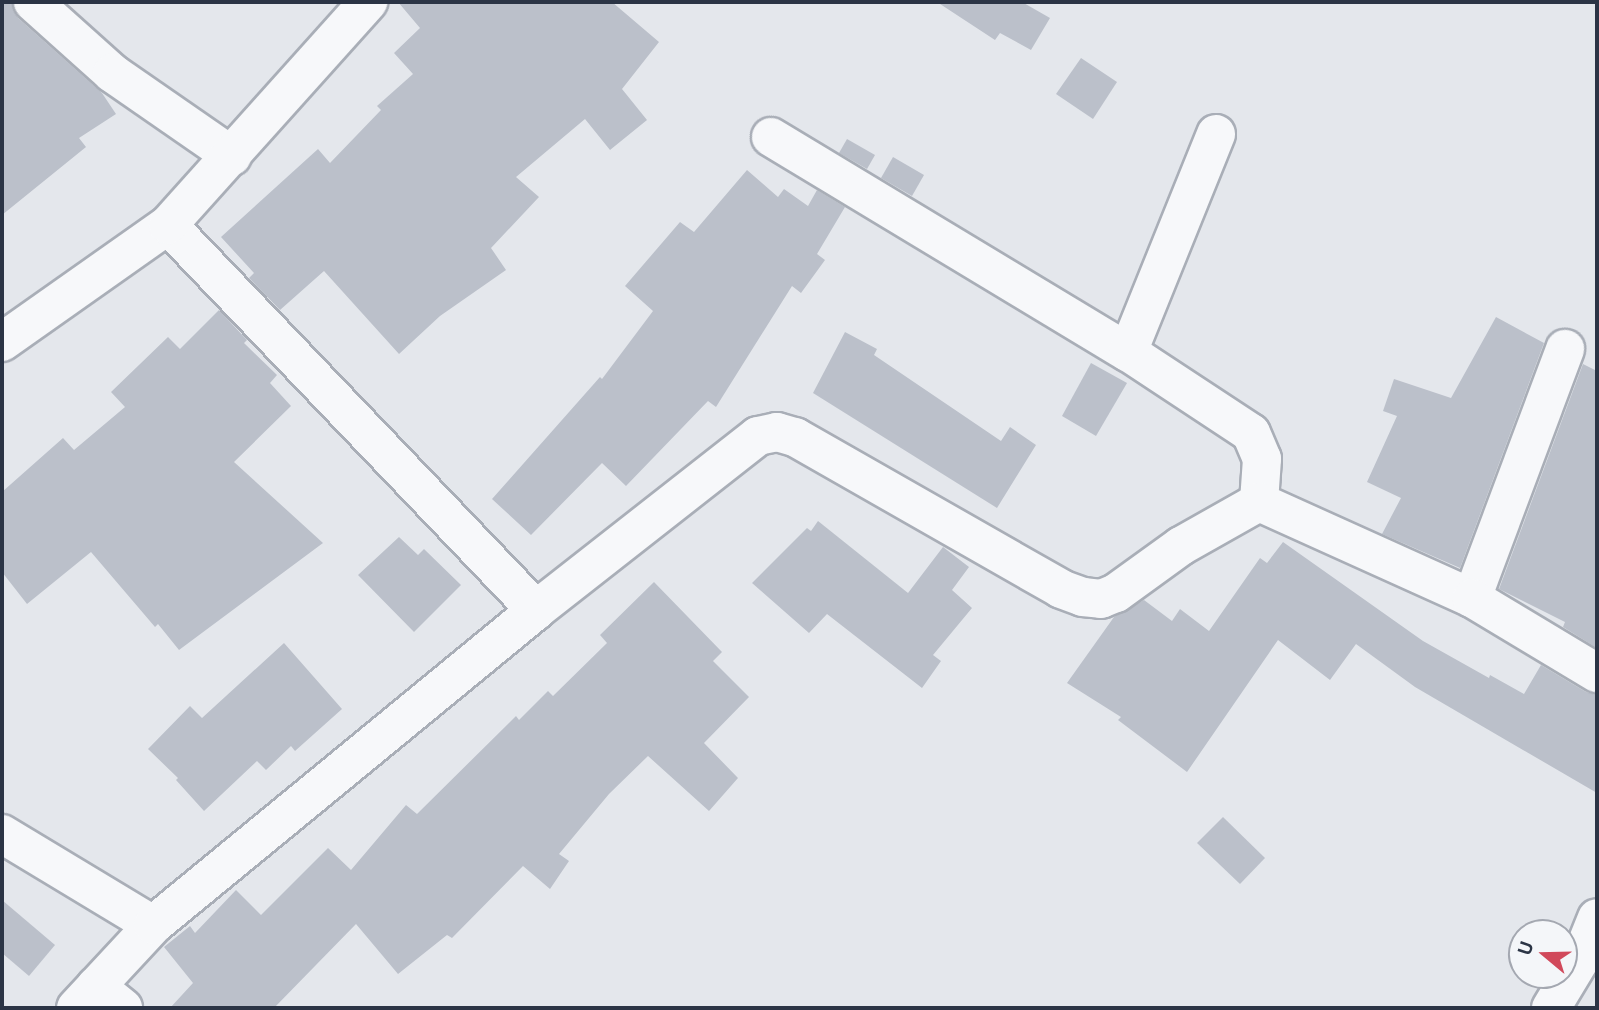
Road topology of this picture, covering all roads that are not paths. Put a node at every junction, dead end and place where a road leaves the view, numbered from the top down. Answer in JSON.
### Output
{"nodes":[{"id":1,"x":33,"y":2,"type":"edge"},
{"id":2,"x":368,"y":2,"type":"edge"},
{"id":3,"x":1216,"y":134,"type":"dead end"},
{"id":4,"x":771,"y":137,"type":"dead end"},
{"id":5,"x":232,"y":156,"type":"junction"},
{"id":6,"x":168,"y":225,"type":"junction"},
{"id":7,"x":2,"y":342,"type":"edge"},
{"id":8,"x":1565,"y":349,"type":"dead end"},
{"id":9,"x":1128,"y":352,"type":"junction"},
{"id":10,"x":1259,"y":502,"type":"junction"},
{"id":11,"x":1472,"y":598,"type":"junction"},
{"id":12,"x":536,"y":610,"type":"junction"},
{"id":13,"x":1597,"y":673,"type":"edge"},
{"id":14,"x":2,"y":834,"type":"edge"},
{"id":15,"x":1597,"y":918,"type":"edge"},
{"id":16,"x":153,"y":925,"type":"junction"},
{"id":17,"x":98,"y":1001,"type":"edge"},
{"id":18,"x":1551,"y":1008,"type":"edge"}],
"edges":[{"from":1,"to":5,"type":"street"},
{"from":2,"to":5,"type":"street"},
{"from":3,"to":9,"type":"street"},
{"from":4,"to":9,"type":"street"},
{"from":5,"to":6,"type":"street"},
{"from":6,"to":7,"type":"street"},
{"from":6,"to":12,"type":"street"},
{"from":8,"to":11,"type":"street"},
{"from":9,"to":10,"type":"street"},
{"from":10,"to":11,"type":"street"},
{"from":10,"to":12,"type":"street"},
{"from":11,"to":13,"type":"street"},
{"from":12,"to":16,"type":"street"},
{"from":14,"to":16,"type":"street"},
{"from":15,"to":18,"type":"street"},
{"from":16,"to":17,"type":"street"}]}
